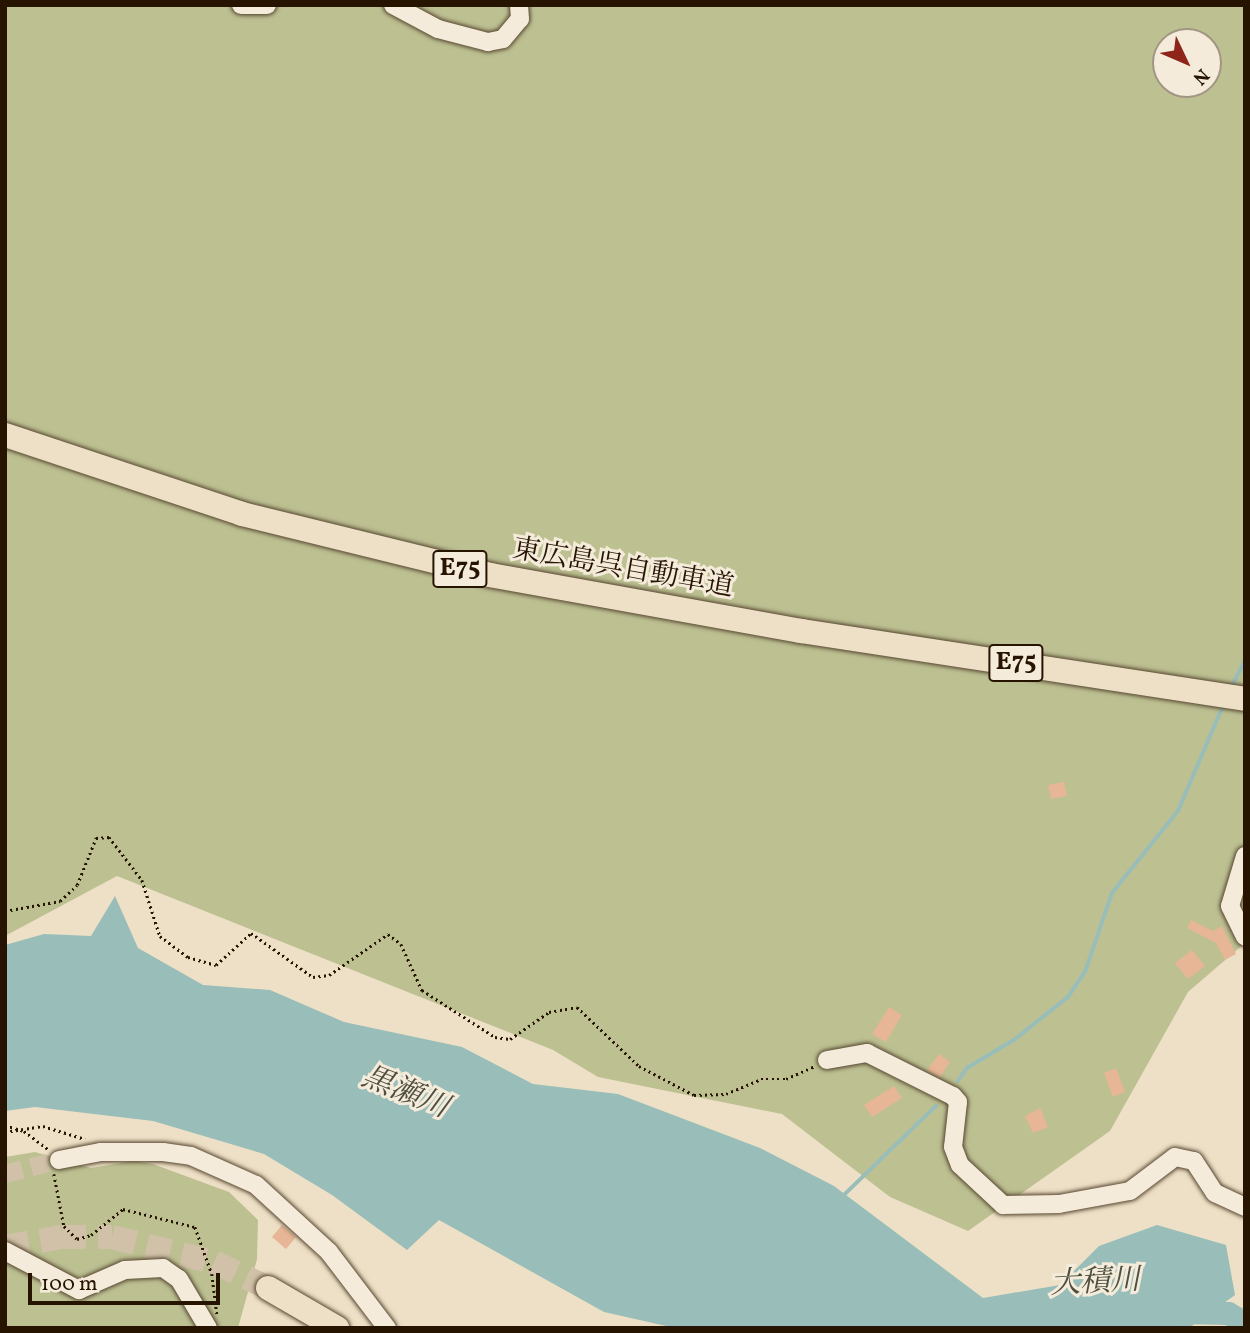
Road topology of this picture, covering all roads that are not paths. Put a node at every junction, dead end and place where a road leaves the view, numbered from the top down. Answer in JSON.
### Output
{"nodes":[{"id":1,"x":242,"y":5,"type":"edge"},
{"id":2,"x":267,"y":5,"type":"edge"},
{"id":3,"x":393,"y":5,"type":"edge"},
{"id":4,"x":519,"y":5,"type":"edge"},
{"id":5,"x":5,"y":435,"type":"edge"},
{"id":6,"x":1245,"y":699,"type":"edge"},
{"id":7,"x":1245,"y":856,"type":"edge"},
{"id":8,"x":1245,"y":937,"type":"edge"},
{"id":9,"x":827,"y":1060,"type":"road end"},
{"id":10,"x":54,"y":1161,"type":"tunnel mouth"},
{"id":11,"x":1245,"y":1207,"type":"edge"},
{"id":12,"x":5,"y":1251,"type":"edge"},
{"id":13,"x":268,"y":1288,"type":"tunnel mouth"},
{"id":14,"x":208,"y":1328,"type":"edge"},
{"id":15,"x":337,"y":1328,"type":"edge"},
{"id":16,"x":387,"y":1328,"type":"edge"}],
"edges":[{"from":1,"to":2,"type":"street"},
{"from":3,"to":4,"type":"street"},
{"from":5,"to":6,"type":"highway","name":"東広島呉自動車道","number":"E75"},
{"from":7,"to":8,"type":"street"},
{"from":9,"to":11,"type":"street"},
{"from":10,"to":16,"type":"street"},
{"from":12,"to":14,"type":"street"},
{"from":13,"to":15,"type":"highway"}]}
